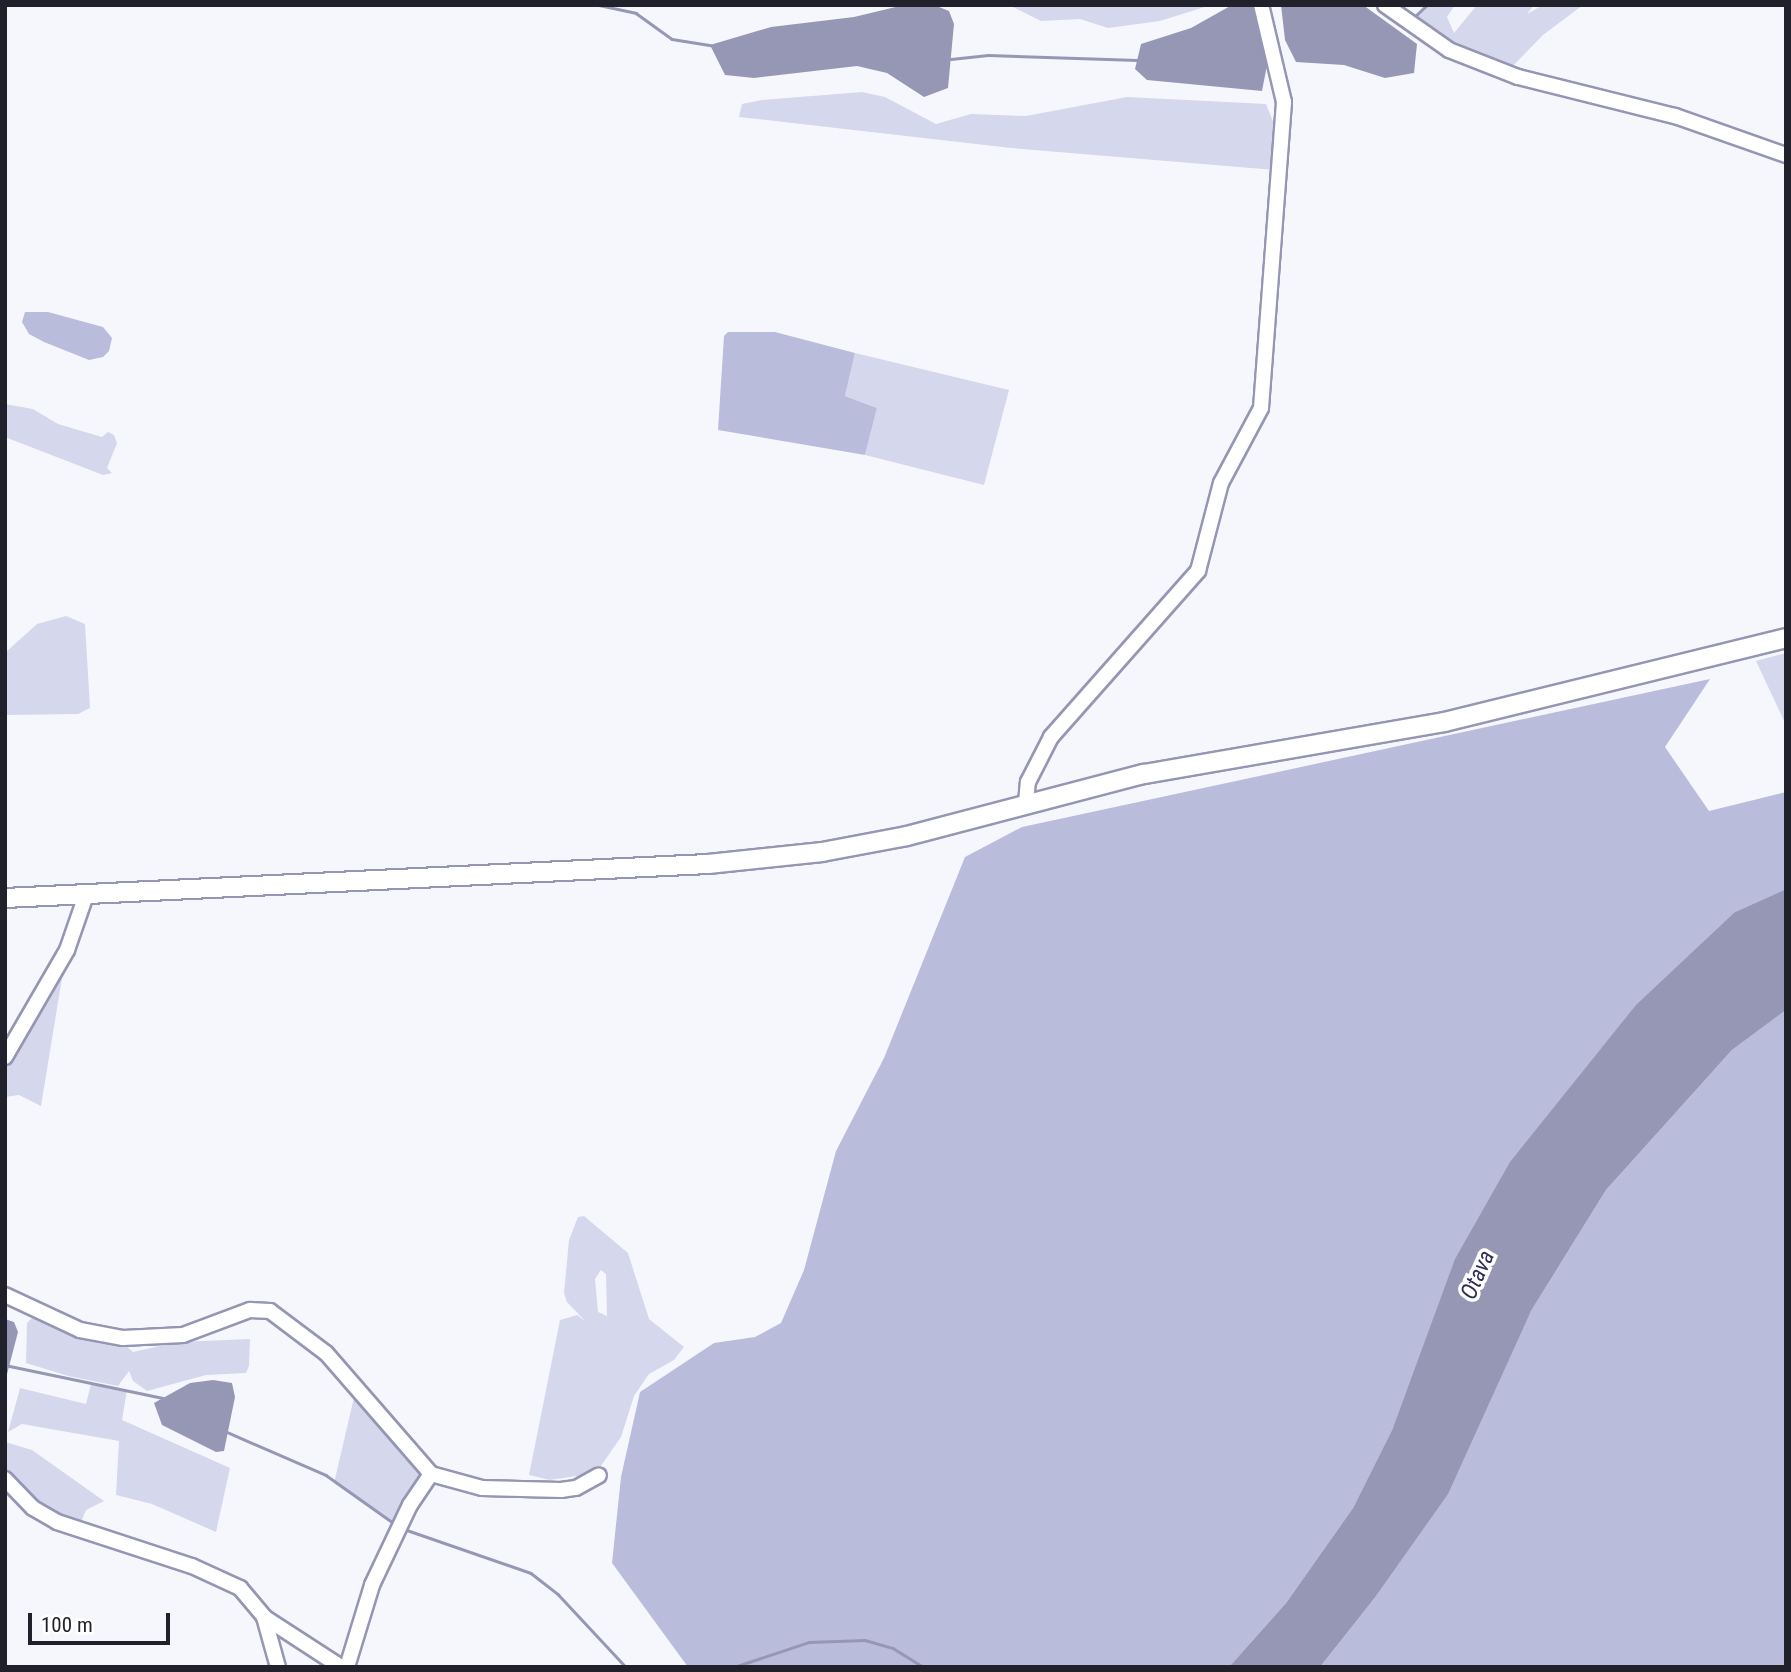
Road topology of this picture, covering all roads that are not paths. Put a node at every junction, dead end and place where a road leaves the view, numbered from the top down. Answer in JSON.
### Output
{"nodes":[{"id":1,"x":1261,"y":5,"type":"edge"},
{"id":2,"x":1385,"y":5,"type":"edge"},
{"id":3,"x":1786,"y":155,"type":"edge"},
{"id":4,"x":1786,"y":638,"type":"edge"},
{"id":5,"x":1026,"y":803,"type":"junction"},
{"id":6,"x":86,"y":895,"type":"junction"},
{"id":7,"x":5,"y":898,"type":"edge"},
{"id":8,"x":5,"y":1057,"type":"edge"},
{"id":9,"x":5,"y":1295,"type":"edge"},
{"id":10,"x":430,"y":1474,"type":"junction"},
{"id":11,"x":599,"y":1475,"type":"dead end"},
{"id":12,"x":5,"y":1479,"type":"edge"},
{"id":13,"x":264,"y":1617,"type":"junction"},
{"id":14,"x":278,"y":1667,"type":"edge"},
{"id":15,"x":341,"y":1667,"type":"edge"},
{"id":16,"x":347,"y":1667,"type":"edge"}],
"edges":[{"from":1,"to":5,"type":"street"},
{"from":2,"to":3,"type":"street"},
{"from":4,"to":5,"type":"main road"},
{"from":5,"to":6,"type":"main road"},
{"from":6,"to":7,"type":"main road"},
{"from":6,"to":8,"type":"street"},
{"from":9,"to":10,"type":"street"},
{"from":10,"to":11,"type":"street"},
{"from":10,"to":16,"type":"street"},
{"from":12,"to":13,"type":"street"},
{"from":13,"to":14,"type":"street"},
{"from":13,"to":15,"type":"street"}]}
